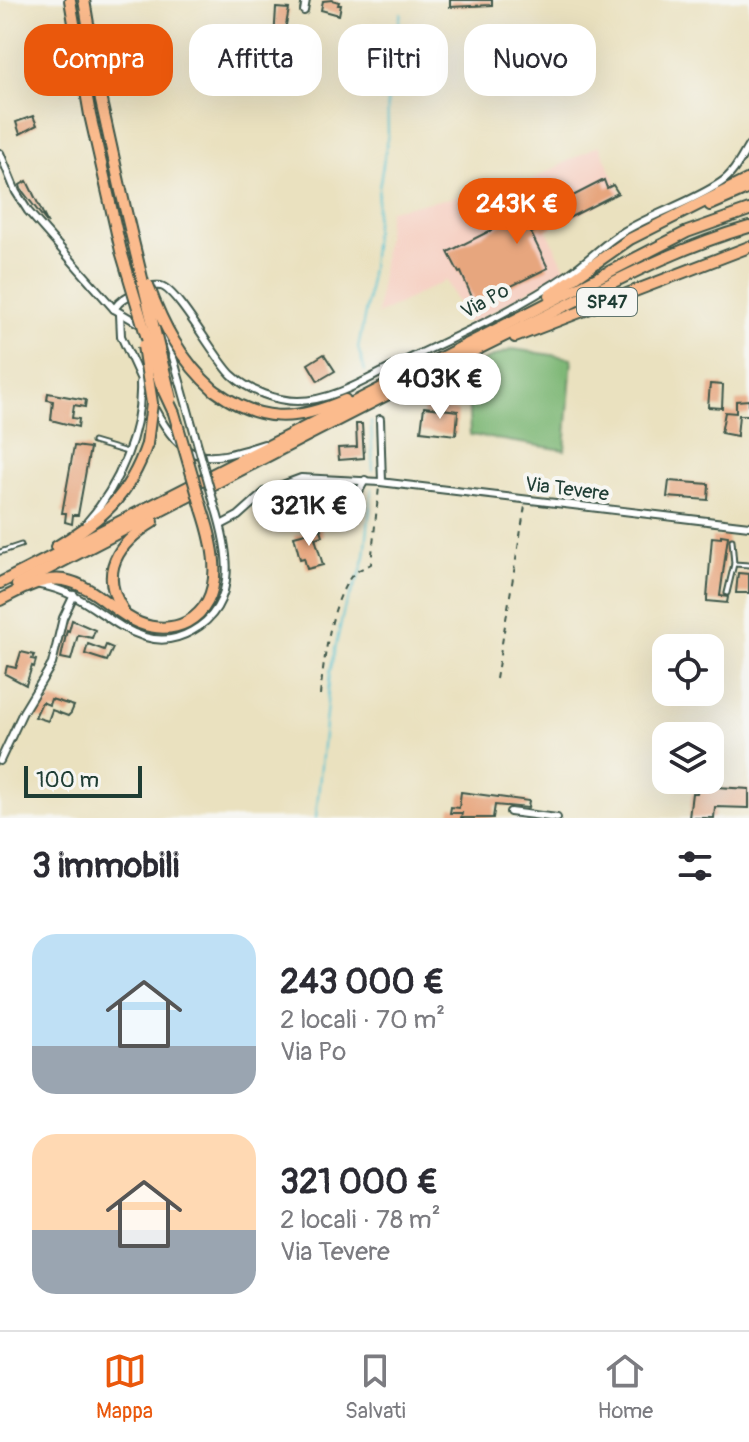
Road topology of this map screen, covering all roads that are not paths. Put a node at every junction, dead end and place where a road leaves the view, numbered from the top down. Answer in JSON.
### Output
{"nodes":[{"id":1,"x":70,"y":0,"type":"edge"},
{"id":2,"x":84,"y":0,"type":"edge"},
{"id":3,"x":306,"y":0,"type":"edge"},
{"id":4,"x":304,"y":11,"type":"dead end"},
{"id":5,"x":749,"y":145,"type":"edge"},
{"id":6,"x":0,"y":153,"type":"edge"},
{"id":7,"x":749,"y":179,"type":"edge"},
{"id":8,"x":749,"y":188,"type":"edge"},
{"id":9,"x":121,"y":191,"type":"junction"},
{"id":10,"x":749,"y":210,"type":"edge"},
{"id":11,"x":678,"y":216,"type":"junction"},
{"id":12,"x":749,"y":227,"type":"edge"},
{"id":13,"x":749,"y":247,"type":"edge"},
{"id":14,"x":121,"y":251,"type":"junction"},
{"id":15,"x":117,"y":311,"type":"junction"},
{"id":16,"x":494,"y":330,"type":"junction"},
{"id":17,"x":464,"y":355,"type":"junction"},
{"id":18,"x":417,"y":370,"type":"junction"},
{"id":19,"x":139,"y":375,"type":"junction"},
{"id":20,"x":173,"y":412,"type":"junction"},
{"id":21,"x":380,"y":419,"type":"dead end"},
{"id":22,"x":284,"y":438,"type":"junction"},
{"id":23,"x":93,"y":442,"type":"dead end"},
{"id":24,"x":127,"y":452,"type":"junction"},
{"id":25,"x":365,"y":480,"type":"junction"},
{"id":26,"x":381,"y":482,"type":"junction"},
{"id":27,"x":214,"y":484,"type":"dead end"},
{"id":28,"x":275,"y":510,"type":"dead end"},
{"id":29,"x":221,"y":525,"type":"junction"},
{"id":30,"x":749,"y":526,"type":"edge"},
{"id":31,"x":76,"y":535,"type":"junction"},
{"id":32,"x":732,"y":540,"type":"dead end"},
{"id":33,"x":21,"y":545,"type":"dead end"},
{"id":34,"x":0,"y":552,"type":"edge"},
{"id":35,"x":734,"y":564,"type":"junction"},
{"id":36,"x":749,"y":565,"type":"edge"},
{"id":37,"x":0,"y":583,"type":"edge"},
{"id":38,"x":33,"y":585,"type":"junction"},
{"id":39,"x":0,"y":593,"type":"edge"},
{"id":40,"x":727,"y":593,"type":"dead end"},
{"id":41,"x":74,"y":595,"type":"junction"},
{"id":42,"x":0,"y":600,"type":"edge"},
{"id":43,"x":127,"y":615,"type":"junction"},
{"id":44,"x":0,"y":761,"type":"edge"},
{"id":45,"x":510,"y":812,"type":"dead end"},
{"id":46,"x":557,"y":818,"type":"edge"}],
"edges":[{"from":1,"to":14,"type":"highway"},
{"from":2,"to":9,"type":"highway"},
{"from":3,"to":4,"type":"street"},
{"from":5,"to":15,"type":"street","name":"Via Po"},
{"from":6,"to":15,"type":"street"},
{"from":7,"to":11,"type":"highway","number":"SP47"},
{"from":8,"to":11,"type":"highway","number":"SP47"},
{"from":9,"to":18,"type":"highway","bridge":true},
{"from":9,"to":20,"type":"highway","bridge":true},
{"from":10,"to":16,"type":"highway","number":"SP47"},
{"from":11,"to":16,"type":"highway","number":"SP47"},
{"from":12,"to":17,"type":"highway","number":"SP47"},
{"from":13,"to":17,"type":"highway","number":"SP47"},
{"from":14,"to":20,"type":"highway","bridge":true},
{"from":14,"to":31,"type":"highway","bridge":true},
{"from":15,"to":19,"type":"street"},
{"from":15,"to":29,"type":"street","bridge":true},
{"from":16,"to":18,"type":"highway","name":"Via Po","number":"SP47"},
{"from":17,"to":27,"type":"highway","number":"SP47"},
{"from":18,"to":22,"type":"highway","name":"Via Po","number":"SP47"},
{"from":19,"to":22,"type":"street"},
{"from":19,"to":24,"type":"street"},
{"from":20,"to":43,"type":"highway","bridge":true},
{"from":21,"to":26,"type":"street"},
{"from":22,"to":37,"type":"highway","name":"Via Po","number":"SP47"},
{"from":23,"to":24,"type":"lane"},
{"from":24,"to":31,"type":"street"},
{"from":25,"to":26,"type":"street","name":"Via Tevere"},
{"from":25,"to":28,"type":"street"},
{"from":25,"to":29,"type":"street","name":"Via Tevere"},
{"from":26,"to":30,"type":"street","name":"Via Tevere"},
{"from":29,"to":41,"type":"street"},
{"from":31,"to":37,"type":"highway"},
{"from":32,"to":35,"type":"lane"},
{"from":33,"to":34,"type":"lane"},
{"from":35,"to":36,"type":"lane"},
{"from":35,"to":40,"type":"lane"},
{"from":38,"to":41,"type":"street"},
{"from":38,"to":42,"type":"highway"},
{"from":38,"to":43,"type":"highway"},
{"from":39,"to":43,"type":"highway"},
{"from":41,"to":44,"type":"street"},
{"from":45,"to":46,"type":"street"}]}
